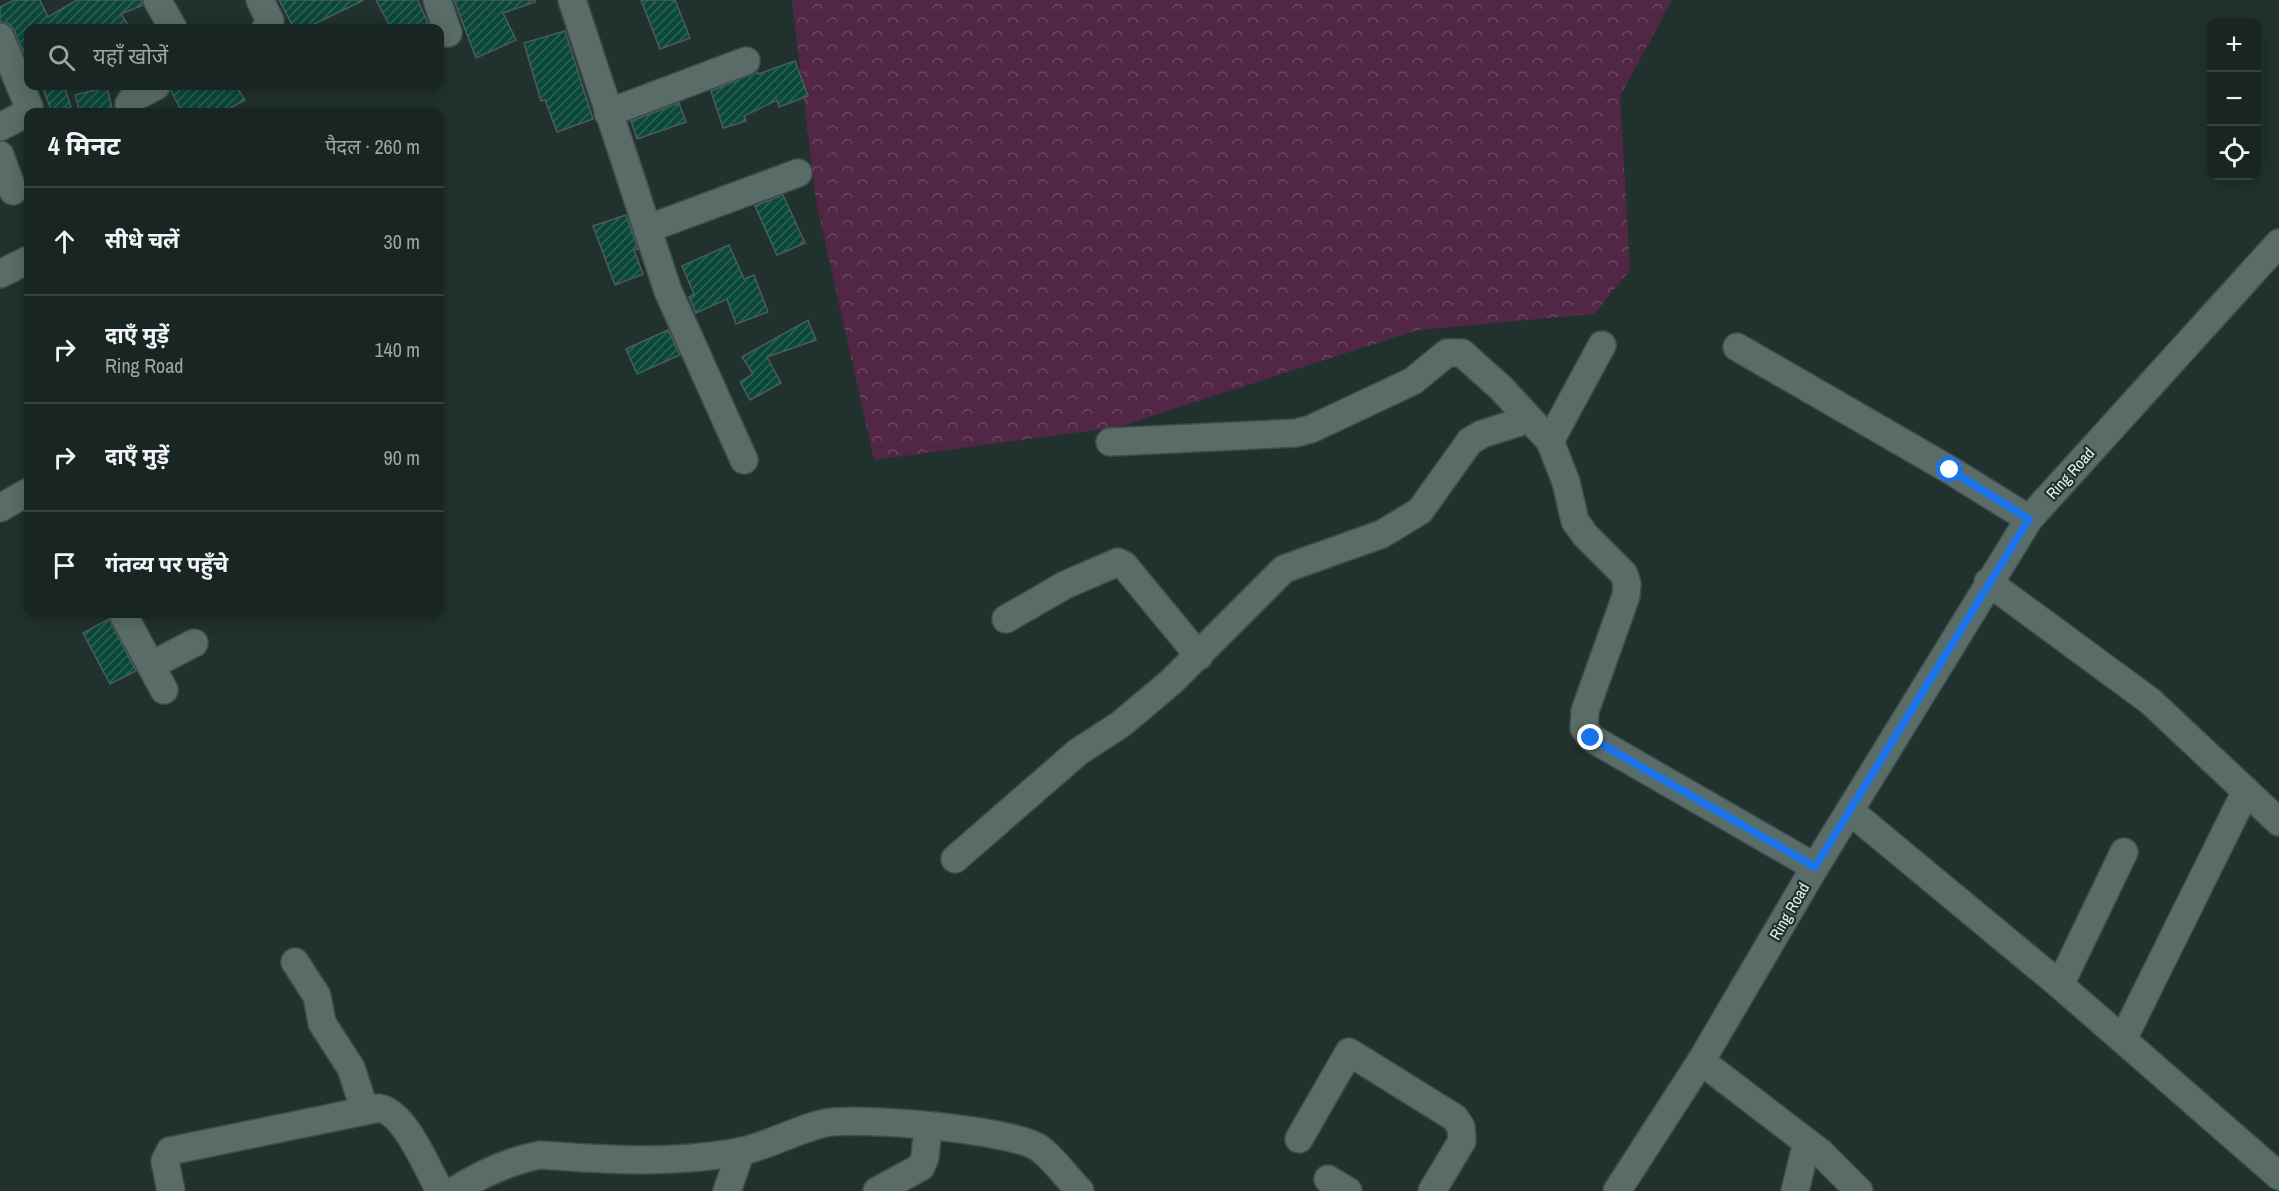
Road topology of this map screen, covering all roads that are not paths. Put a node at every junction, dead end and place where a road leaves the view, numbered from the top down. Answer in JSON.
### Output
{"nodes":[{"id":1,"x":157,"y":0,"type":"edge"},
{"id":2,"x":260,"y":0,"type":"edge"},
{"id":3,"x":437,"y":0,"type":"edge"},
{"id":4,"x":572,"y":0,"type":"edge"},
{"id":5,"x":171,"y":24,"type":"edge"},
{"id":6,"x":268,"y":24,"type":"edge"},
{"id":7,"x":448,"y":33,"type":"dead end"},
{"id":8,"x":0,"y":37,"type":"edge"},
{"id":9,"x":747,"y":61,"type":"dead end"},
{"id":10,"x":148,"y":90,"type":"edge"},
{"id":11,"x":29,"y":108,"type":"edge"},
{"id":12,"x":130,"y":108,"type":"edge"},
{"id":13,"x":608,"y":113,"type":"junction"},
{"id":14,"x":24,"y":114,"type":"edge"},
{"id":15,"x":0,"y":127,"type":"edge"},
{"id":16,"x":0,"y":155,"type":"edge"},
{"id":17,"x":798,"y":173,"type":"dead end"},
{"id":18,"x":14,"y":191,"type":"edge"},
{"id":19,"x":647,"y":229,"type":"junction"},
{"id":20,"x":2279,"y":243,"type":"edge"},
{"id":21,"x":24,"y":262,"type":"edge"},
{"id":22,"x":0,"y":274,"type":"edge"},
{"id":23,"x":1602,"y":345,"type":"dead end"},
{"id":24,"x":1737,"y":347,"type":"dead end"},
{"id":25,"x":1529,"y":419,"type":"junction"},
{"id":26,"x":1550,"y":441,"type":"junction"},
{"id":27,"x":1110,"y":442,"type":"dead end"},
{"id":28,"x":744,"y":460,"type":"dead end"},
{"id":29,"x":24,"y":494,"type":"edge"},
{"id":30,"x":0,"y":508,"type":"edge"},
{"id":31,"x":2029,"y":519,"type":"junction"},
{"id":32,"x":1988,"y":582,"type":"junction"},
{"id":33,"x":125,"y":618,"type":"edge"},
{"id":34,"x":1006,"y":619,"type":"dead end"},
{"id":35,"x":194,"y":643,"type":"dead end"},
{"id":36,"x":1199,"y":656,"type":"junction"},
{"id":37,"x":152,"y":665,"type":"junction"},
{"id":38,"x":164,"y":690,"type":"dead end"},
{"id":39,"x":2246,"y":791,"type":"junction"},
{"id":40,"x":1850,"y":811,"type":"junction"},
{"id":41,"x":2279,"y":822,"type":"edge"},
{"id":42,"x":2124,"y":852,"type":"dead end"},
{"id":43,"x":955,"y":859,"type":"dead end"},
{"id":44,"x":1815,"y":867,"type":"junction"},
{"id":45,"x":295,"y":962,"type":"dead end"},
{"id":46,"x":2060,"y":985,"type":"junction"},
{"id":47,"x":2122,"y":1039,"type":"junction"},
{"id":48,"x":1701,"y":1061,"type":"junction"},
{"id":49,"x":365,"y":1111,"type":"junction"},
{"id":50,"x":928,"y":1127,"type":"junction"},
{"id":51,"x":1299,"y":1138,"type":"dead end"},
{"id":52,"x":1807,"y":1142,"type":"junction"},
{"id":53,"x":741,"y":1151,"type":"junction"},
{"id":54,"x":2279,"y":1176,"type":"edge"},
{"id":55,"x":1068,"y":1187,"type":"edge"},
{"id":56,"x":171,"y":1191,"type":"edge"},
{"id":57,"x":440,"y":1191,"type":"edge"},
{"id":58,"x":454,"y":1191,"type":"edge"},
{"id":59,"x":727,"y":1191,"type":"edge"},
{"id":60,"x":877,"y":1191,"type":"edge"},
{"id":61,"x":1432,"y":1191,"type":"edge"},
{"id":62,"x":1617,"y":1191,"type":"edge"},
{"id":63,"x":1795,"y":1191,"type":"edge"},
{"id":64,"x":1860,"y":1191,"type":"edge"}],
"edges":[{"from":1,"to":5,"type":"street"},
{"from":2,"to":6,"type":"street"},
{"from":3,"to":7,"type":"street"},
{"from":4,"to":13,"type":"street"},
{"from":8,"to":11,"type":"street"},
{"from":9,"to":13,"type":"street"},
{"from":10,"to":12,"type":"street"},
{"from":13,"to":19,"type":"street"},
{"from":14,"to":15,"type":"street"},
{"from":16,"to":18,"type":"street"},
{"from":17,"to":19,"type":"street"},
{"from":19,"to":28,"type":"street"},
{"from":20,"to":31,"type":"street","name":"Ring Road"},
{"from":21,"to":22,"type":"street"},
{"from":23,"to":26,"type":"street"},
{"from":24,"to":31,"type":"street"},
{"from":25,"to":26,"type":"street"},
{"from":25,"to":27,"type":"street"},
{"from":25,"to":36,"type":"street"},
{"from":26,"to":44,"type":"street"},
{"from":29,"to":30,"type":"street"},
{"from":31,"to":32,"type":"street","name":"Ring Road"},
{"from":32,"to":39,"type":"street"},
{"from":32,"to":40,"type":"street","name":"Ring Road"},
{"from":33,"to":37,"type":"street"},
{"from":34,"to":36,"type":"street"},
{"from":35,"to":37,"type":"street"},
{"from":36,"to":43,"type":"street"},
{"from":37,"to":38,"type":"street"},
{"from":39,"to":41,"type":"street"},
{"from":39,"to":47,"type":"street"},
{"from":40,"to":44,"type":"street","name":"Ring Road"},
{"from":40,"to":46,"type":"street"},
{"from":42,"to":46,"type":"street"},
{"from":44,"to":48,"type":"street","name":"Ring Road"},
{"from":45,"to":49,"type":"street"},
{"from":46,"to":47,"type":"street"},
{"from":47,"to":54,"type":"street"},
{"from":48,"to":52,"type":"street"},
{"from":48,"to":62,"type":"street","name":"Ring Road"},
{"from":49,"to":56,"type":"street"},
{"from":49,"to":57,"type":"street"},
{"from":50,"to":53,"type":"street"},
{"from":50,"to":55,"type":"street"},
{"from":50,"to":60,"type":"street"},
{"from":51,"to":61,"type":"street"},
{"from":52,"to":63,"type":"street"},
{"from":52,"to":64,"type":"street"},
{"from":53,"to":58,"type":"street"},
{"from":53,"to":59,"type":"street"}]}
